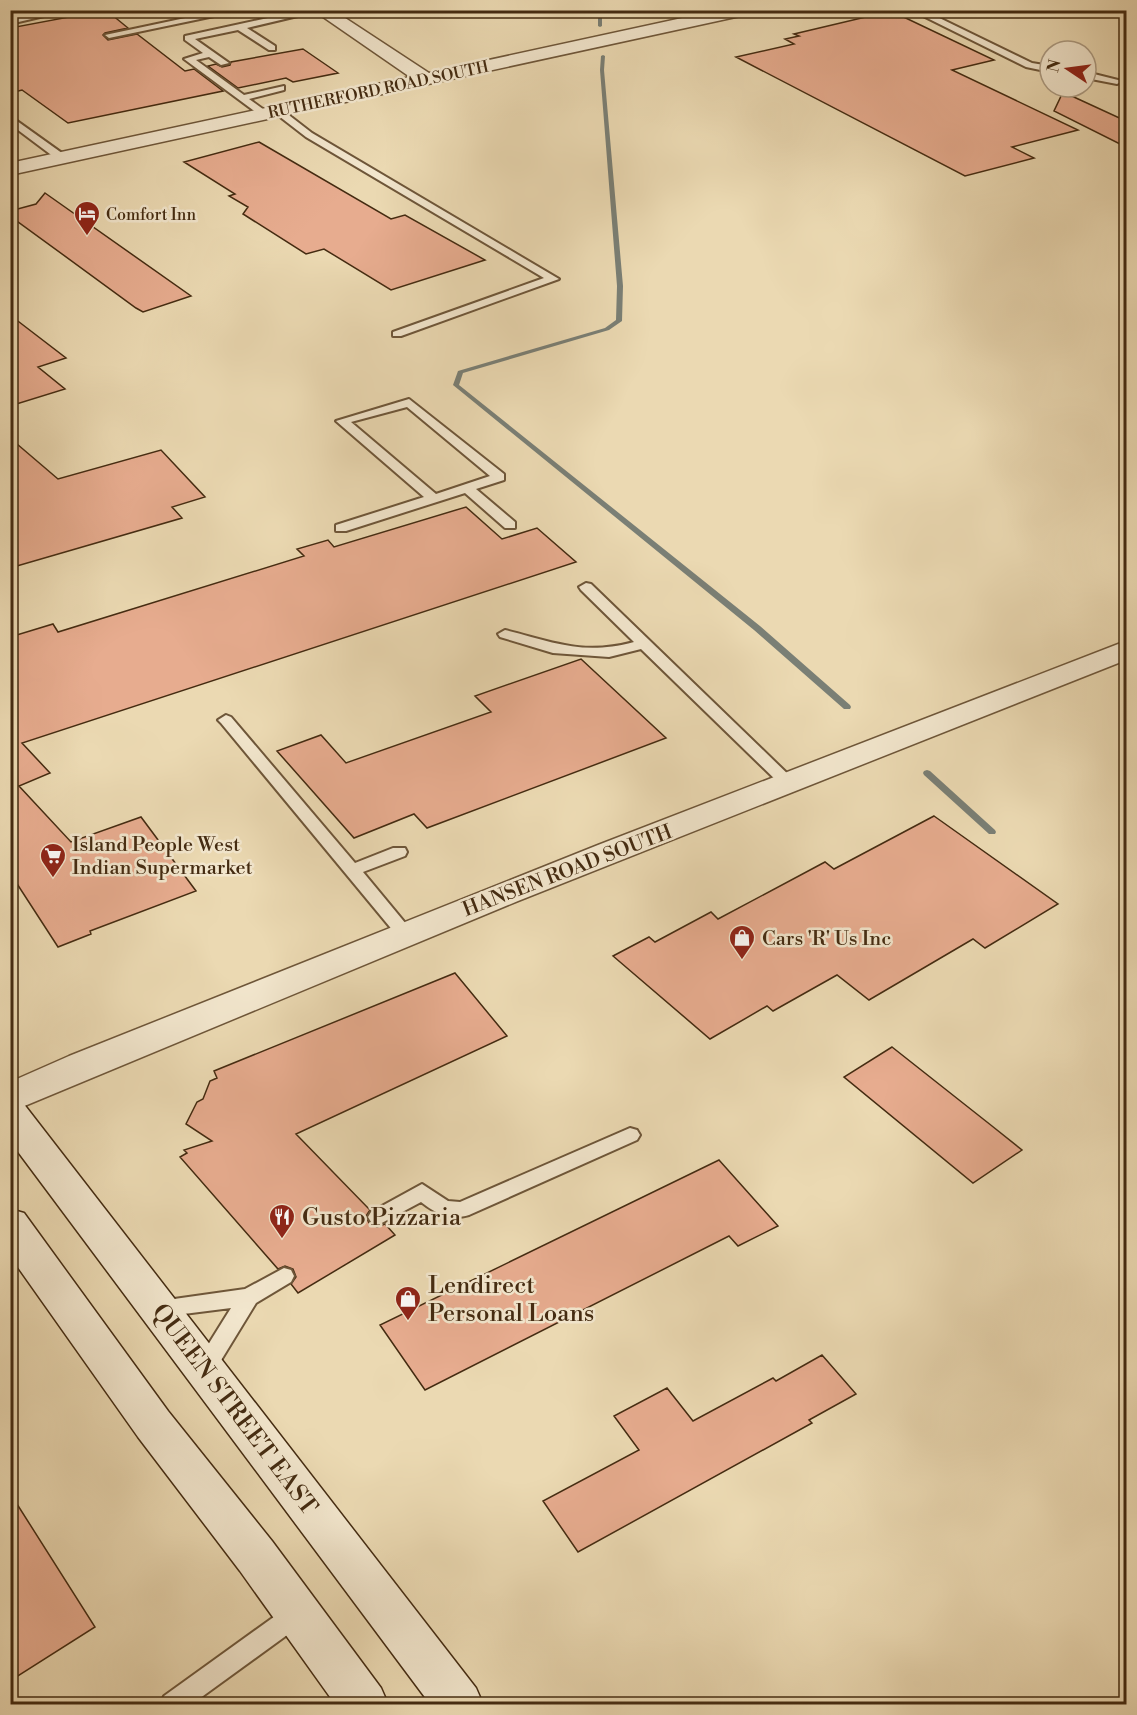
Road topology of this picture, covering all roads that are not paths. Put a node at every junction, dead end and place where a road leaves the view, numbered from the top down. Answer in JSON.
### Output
{"nodes":[{"id":1,"x":66,"y":10,"type":"edge"},
{"id":2,"x":239,"y":10,"type":"edge"},
{"id":3,"x":320,"y":10,"type":"edge"},
{"id":4,"x":745,"y":10,"type":"edge"},
{"id":5,"x":915,"y":10,"type":"edge"},
{"id":6,"x":696,"y":15,"type":"edge"},
{"id":7,"x":10,"y":22,"type":"edge"},
{"id":8,"x":239,"y":27,"type":"junction"},
{"id":9,"x":110,"y":34,"type":"dead end"},
{"id":10,"x":272,"y":48,"type":"dead end"},
{"id":11,"x":210,"y":54,"type":"junction"},
{"id":12,"x":224,"y":63,"type":"dead end"},
{"id":13,"x":1038,"y":67,"type":"edge"},
{"id":14,"x":1098,"y":77,"type":"edge"},
{"id":15,"x":426,"y":79,"type":"junction"},
{"id":16,"x":1117,"y":81,"type":"dead end"},
{"id":17,"x":254,"y":84,"type":"dead end"},
{"id":18,"x":282,"y":88,"type":"dead end"},
{"id":19,"x":265,"y":92,"type":"junction"},
{"id":20,"x":241,"y":98,"type":"junction"},
{"id":21,"x":271,"y":112,"type":"junction"},
{"id":22,"x":10,"y":119,"type":"edge"},
{"id":23,"x":62,"y":158,"type":"junction"},
{"id":24,"x":10,"y":169,"type":"edge"},
{"id":25,"x":397,"y":334,"type":"dead end"},
{"id":26,"x":467,"y":488,"type":"junction"},
{"id":27,"x":434,"y":499,"type":"junction"},
{"id":28,"x":510,"y":525,"type":"dead end"},
{"id":29,"x":341,"y":528,"type":"dead end"},
{"id":30,"x":586,"y":586,"type":"dead end"},
{"id":31,"x":505,"y":634,"type":"dead end"},
{"id":32,"x":646,"y":644,"type":"junction"},
{"id":33,"x":1126,"y":650,"type":"edge"},
{"id":34,"x":226,"y":720,"type":"dead end"},
{"id":35,"x":788,"y":783,"type":"junction"},
{"id":36,"x":399,"y":852,"type":"dead end"},
{"id":37,"x":353,"y":870,"type":"junction"},
{"id":38,"x":405,"y":934,"type":"junction"},
{"id":39,"x":10,"y":1098,"type":"edge"},
{"id":40,"x":10,"y":1113,"type":"edge"},
{"id":41,"x":630,"y":1135,"type":"dead end"},
{"id":42,"x":378,"y":1217,"type":"dead end"},
{"id":43,"x":10,"y":1224,"type":"edge"},
{"id":44,"x":284,"y":1276,"type":"dead end"},
{"id":45,"x":249,"y":1297,"type":"junction"},
{"id":46,"x":159,"y":1310,"type":"junction"},
{"id":47,"x":204,"y":1369,"type":"junction"},
{"id":48,"x":297,"y":1613,"type":"junction"},
{"id":49,"x":171,"y":1704,"type":"edge"},
{"id":50,"x":364,"y":1704,"type":"edge"},
{"id":51,"x":459,"y":1704,"type":"edge"}],
"edges":[{"from":1,"to":7,"type":"lane"},
{"from":2,"to":9,"type":"lane"},
{"from":3,"to":8,"type":"lane"},
{"from":3,"to":15,"type":"street"},
{"from":4,"to":6,"type":"street","name":"RUTHERFORD ROAD SOUTH"},
{"from":5,"to":13,"type":"lane"},
{"from":6,"to":15,"type":"street","name":"RUTHERFORD ROAD SOUTH"},
{"from":8,"to":10,"type":"lane"},
{"from":8,"to":11,"type":"lane"},
{"from":11,"to":12,"type":"lane"},
{"from":11,"to":20,"type":"lane"},
{"from":14,"to":16,"type":"lane"},
{"from":15,"to":21,"type":"street","name":"RUTHERFORD ROAD SOUTH"},
{"from":17,"to":19,"type":"lane"},
{"from":18,"to":19,"type":"lane"},
{"from":19,"to":20,"type":"lane"},
{"from":20,"to":21,"type":"lane"},
{"from":21,"to":23,"type":"street","name":"RUTHERFORD ROAD SOUTH"},
{"from":21,"to":25,"type":"lane"},
{"from":22,"to":23,"type":"lane"},
{"from":23,"to":24,"type":"street","name":"RUTHERFORD ROAD SOUTH"},
{"from":26,"to":27,"type":"lane"},
{"from":26,"to":27,"type":"lane"},
{"from":26,"to":28,"type":"lane"},
{"from":27,"to":29,"type":"lane"},
{"from":30,"to":32,"type":"lane"},
{"from":31,"to":32,"type":"lane"},
{"from":32,"to":35,"type":"lane"},
{"from":33,"to":35,"type":"street","name":"HANSEN ROAD SOUTH"},
{"from":34,"to":37,"type":"lane"},
{"from":35,"to":38,"type":"street","name":"HANSEN ROAD SOUTH"},
{"from":36,"to":37,"type":"lane"},
{"from":37,"to":38,"type":"lane"},
{"from":38,"to":39,"type":"street","name":"HANSEN ROAD SOUTH"},
{"from":40,"to":46,"type":"street","name":"QUEEN STREET EAST"},
{"from":41,"to":42,"type":"lane"},
{"from":43,"to":48,"type":"street"},
{"from":44,"to":45,"type":"lane"},
{"from":45,"to":46,"type":"lane"},
{"from":45,"to":47,"type":"lane"},
{"from":46,"to":47,"type":"street","name":"QUEEN STREET EAST"},
{"from":47,"to":51,"type":"street","name":"QUEEN STREET EAST"},
{"from":48,"to":49,"type":"lane"},
{"from":48,"to":50,"type":"street"}]}
